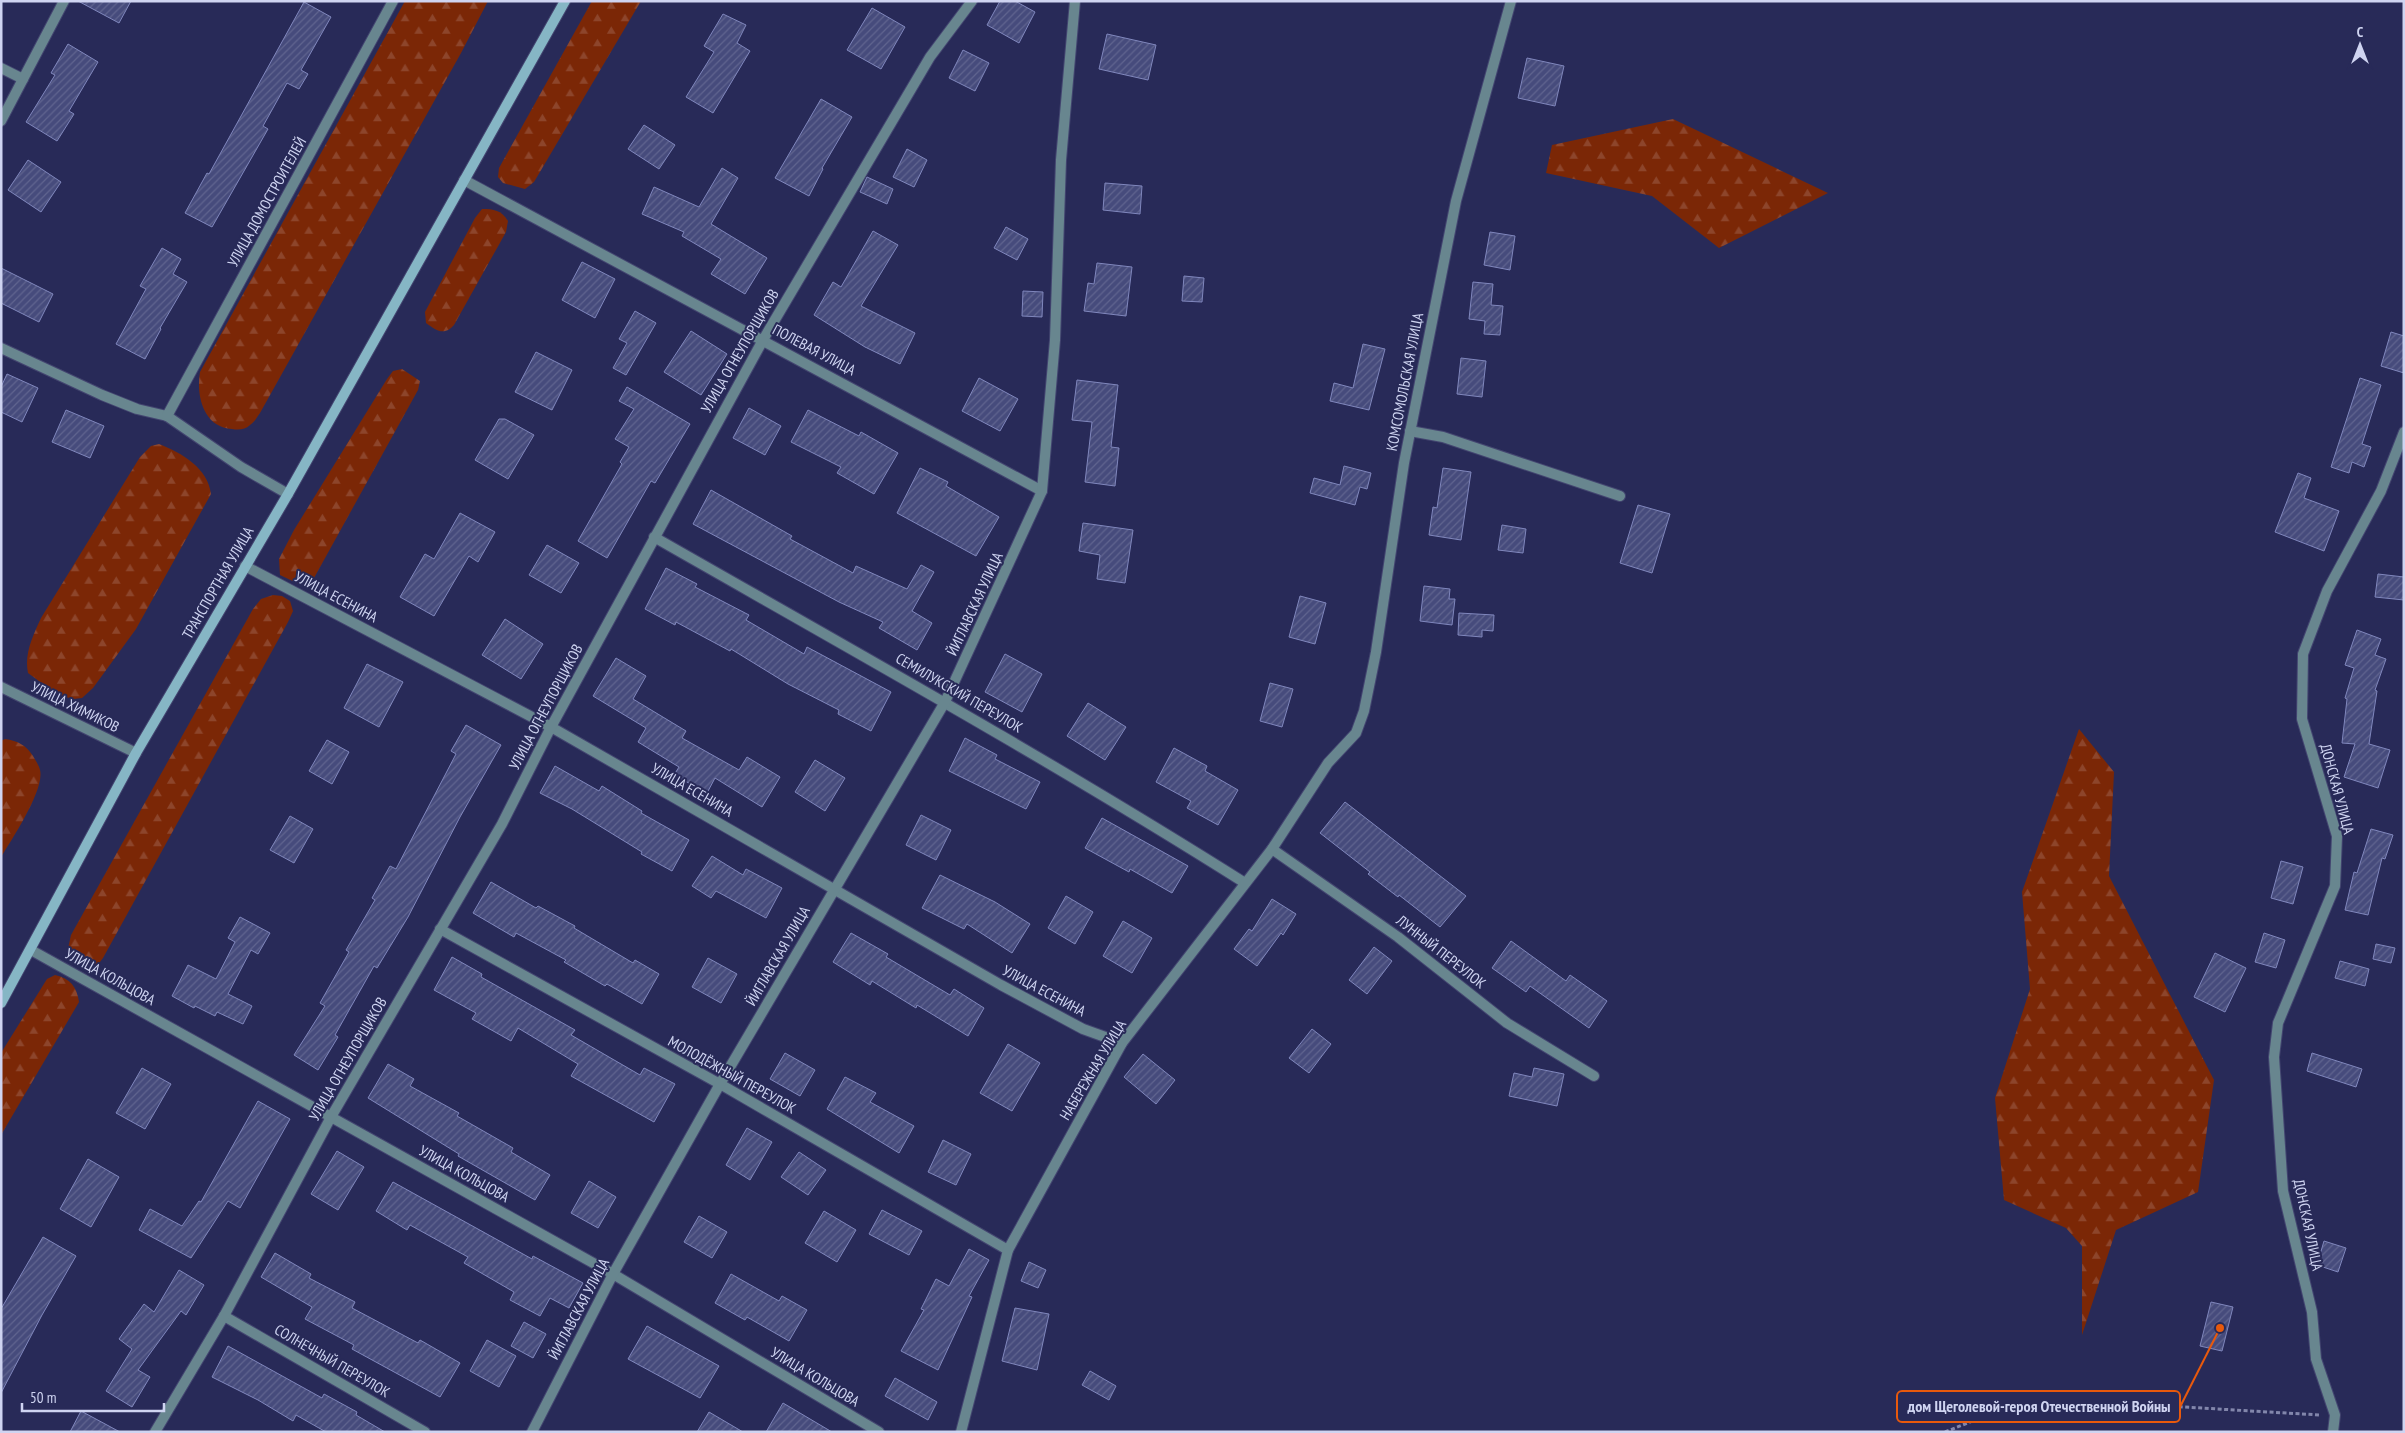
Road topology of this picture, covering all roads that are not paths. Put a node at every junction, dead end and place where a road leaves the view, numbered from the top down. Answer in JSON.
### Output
{"nodes":[{"id":1,"x":64,"y":1,"type":"edge"},
{"id":2,"x":393,"y":1,"type":"edge"},
{"id":3,"x":565,"y":1,"type":"edge"},
{"id":4,"x":972,"y":1,"type":"edge"},
{"id":5,"x":1075,"y":1,"type":"edge"},
{"id":6,"x":1511,"y":1,"type":"edge"},
{"id":7,"x":1,"y":68,"type":"edge"},
{"id":8,"x":23,"y":79,"type":"junction"},
{"id":9,"x":1,"y":121,"type":"edge"},
{"id":10,"x":464,"y":180,"type":"junction"},
{"id":11,"x":763,"y":340,"type":"junction"},
{"id":12,"x":1,"y":348,"type":"edge"},
{"id":13,"x":167,"y":416,"type":"junction"},
{"id":14,"x":1410,"y":431,"type":"junction"},
{"id":15,"x":2404,"y":432,"type":"edge"},
{"id":16,"x":1042,"y":491,"type":"junction"},
{"id":17,"x":288,"y":494,"type":"junction"},
{"id":18,"x":1620,"y":496,"type":"dead end"},
{"id":19,"x":654,"y":537,"type":"junction"},
{"id":20,"x":245,"y":566,"type":"junction"},
{"id":21,"x":1,"y":687,"type":"edge"},
{"id":22,"x":945,"y":702,"type":"junction"},
{"id":23,"x":551,"y":727,"type":"junction"},
{"id":24,"x":136,"y":753,"type":"junction"},
{"id":25,"x":1328,"y":763,"type":"joint"},
{"id":26,"x":1272,"y":849,"type":"junction"},
{"id":27,"x":1245,"y":883,"type":"junction"},
{"id":28,"x":835,"y":889,"type":"junction"},
{"id":29,"x":440,"y":929,"type":"junction"},
{"id":30,"x":31,"y":950,"type":"junction"},
{"id":31,"x":1,"y":1003,"type":"edge"},
{"id":32,"x":1122,"y":1044,"type":"junction"},
{"id":33,"x":1594,"y":1076,"type":"dead end"},
{"id":34,"x":720,"y":1084,"type":"junction"},
{"id":35,"x":331,"y":1117,"type":"junction"},
{"id":36,"x":1008,"y":1250,"type":"junction"},
{"id":37,"x":613,"y":1274,"type":"junction"},
{"id":38,"x":224,"y":1316,"type":"junction"},
{"id":39,"x":155,"y":1432,"type":"edge"},
{"id":40,"x":425,"y":1432,"type":"edge"},
{"id":41,"x":532,"y":1432,"type":"edge"},
{"id":42,"x":879,"y":1432,"type":"edge"},
{"id":43,"x":961,"y":1432,"type":"edge"},
{"id":44,"x":2333,"y":1432,"type":"edge"}],
"edges":[{"from":1,"to":8,"type":"street"},
{"from":2,"to":13,"type":"street","name":"УЛИЦА ДОМОСТРОИТЕЛЕЙ"},
{"from":3,"to":10,"type":"main road","name":"ТРАНСПОРТНАЯ УЛИЦА"},
{"from":4,"to":11,"type":"street","name":"УЛИЦА ОГНЕУПОРЩИКОВ"},
{"from":5,"to":16,"type":"street","name":"ЙИГЛАВСКАЯ УЛИЦА"},
{"from":6,"to":14,"type":"street","name":"КОМСОМОЛЬСКАЯ УЛИЦА"},
{"from":7,"to":8,"type":"street"},
{"from":8,"to":9,"type":"street"},
{"from":10,"to":11,"type":"street","name":"ПОЛЕВАЯ УЛИЦА"},
{"from":10,"to":17,"type":"main road","name":"ТРАНСПОРТНАЯ УЛИЦА"},
{"from":11,"to":16,"type":"street","name":"ПОЛЕВАЯ УЛИЦА"},
{"from":11,"to":19,"type":"street","name":"УЛИЦА ОГНЕУПОРЩИКОВ"},
{"from":12,"to":13,"type":"street"},
{"from":13,"to":17,"type":"street"},
{"from":14,"to":18,"type":"street"},
{"from":14,"to":25,"type":"street","name":"КОМСОМОЛЬСКАЯ УЛИЦА"},
{"from":15,"to":44,"type":"street","name":"ДОНСКАЯ УЛИЦА"},
{"from":16,"to":22,"type":"street","name":"ЙИГЛАВСКАЯ УЛИЦА"},
{"from":17,"to":20,"type":"main road","name":"ТРАНСПОРТНАЯ УЛИЦА"},
{"from":19,"to":22,"type":"street","name":"СЕМИЛУКСКИЙ ПЕРЕУЛОК"},
{"from":19,"to":23,"type":"street","name":"УЛИЦА ОГНЕУПОРЩИКОВ"},
{"from":20,"to":23,"type":"street","name":"УЛИЦА ЕСЕНИНА"},
{"from":20,"to":24,"type":"main road","name":"ТРАНСПОРТНАЯ УЛИЦА"},
{"from":21,"to":24,"type":"street","name":"УЛИЦА ХИМИКОВ"},
{"from":22,"to":27,"type":"street","name":"СЕМИЛУКСКИЙ ПЕРЕУЛОК"},
{"from":22,"to":28,"type":"street","name":"ЙИГЛАВСКАЯ УЛИЦА"},
{"from":23,"to":28,"type":"street","name":"УЛИЦА ЕСЕНИНА"},
{"from":23,"to":29,"type":"street","name":"УЛИЦА ОГНЕУПОРЩИКОВ"},
{"from":24,"to":30,"type":"main road","name":"ТРАНСПОРТНАЯ УЛИЦА"},
{"from":25,"to":26,"type":"street","name":"НАБЕРЕЖНАЯ УЛИЦА"},
{"from":26,"to":27,"type":"street","name":"НАБЕРЕЖНАЯ УЛИЦА"},
{"from":26,"to":33,"type":"street","name":"ЛУННЫЙ ПЕРЕУЛОК"},
{"from":27,"to":32,"type":"street","name":"НАБЕРЕЖНАЯ УЛИЦА"},
{"from":28,"to":32,"type":"street","name":"УЛИЦА ЕСЕНИНА"},
{"from":28,"to":34,"type":"street","name":"ЙИГЛАВСКАЯ УЛИЦА"},
{"from":29,"to":34,"type":"street","name":"МОЛОДЁЖНЫЙ ПЕРЕУЛОК"},
{"from":29,"to":35,"type":"street","name":"УЛИЦА ОГНЕУПОРЩИКОВ"},
{"from":30,"to":31,"type":"main road","name":"ТРАНСПОРТНАЯ УЛИЦА"},
{"from":30,"to":35,"type":"street","name":"УЛИЦА КОЛЬЦОВА"},
{"from":32,"to":36,"type":"street","name":"НАБЕРЕЖНАЯ УЛИЦА"},
{"from":34,"to":36,"type":"street","name":"МОЛОДЁЖНЫЙ ПЕРЕУЛОК"},
{"from":34,"to":37,"type":"street","name":"ЙИГЛАВСКАЯ УЛИЦА"},
{"from":35,"to":37,"type":"street","name":"УЛИЦА КОЛЬЦОВА"},
{"from":35,"to":38,"type":"street","name":"УЛИЦА ОГНЕУПОРЩИКОВ"},
{"from":36,"to":43,"type":"street","name":"НАБЕРЕЖНАЯ УЛИЦА"},
{"from":37,"to":41,"type":"street","name":"ЙИГЛАВСКАЯ УЛИЦА"},
{"from":37,"to":42,"type":"street","name":"УЛИЦА КОЛЬЦОВА"},
{"from":38,"to":39,"type":"street","name":"УЛИЦА ОГНЕУПОРЩИКОВ"},
{"from":38,"to":40,"type":"street","name":"СОЛНЕЧНЫЙ ПЕРЕУЛОК"}]}
